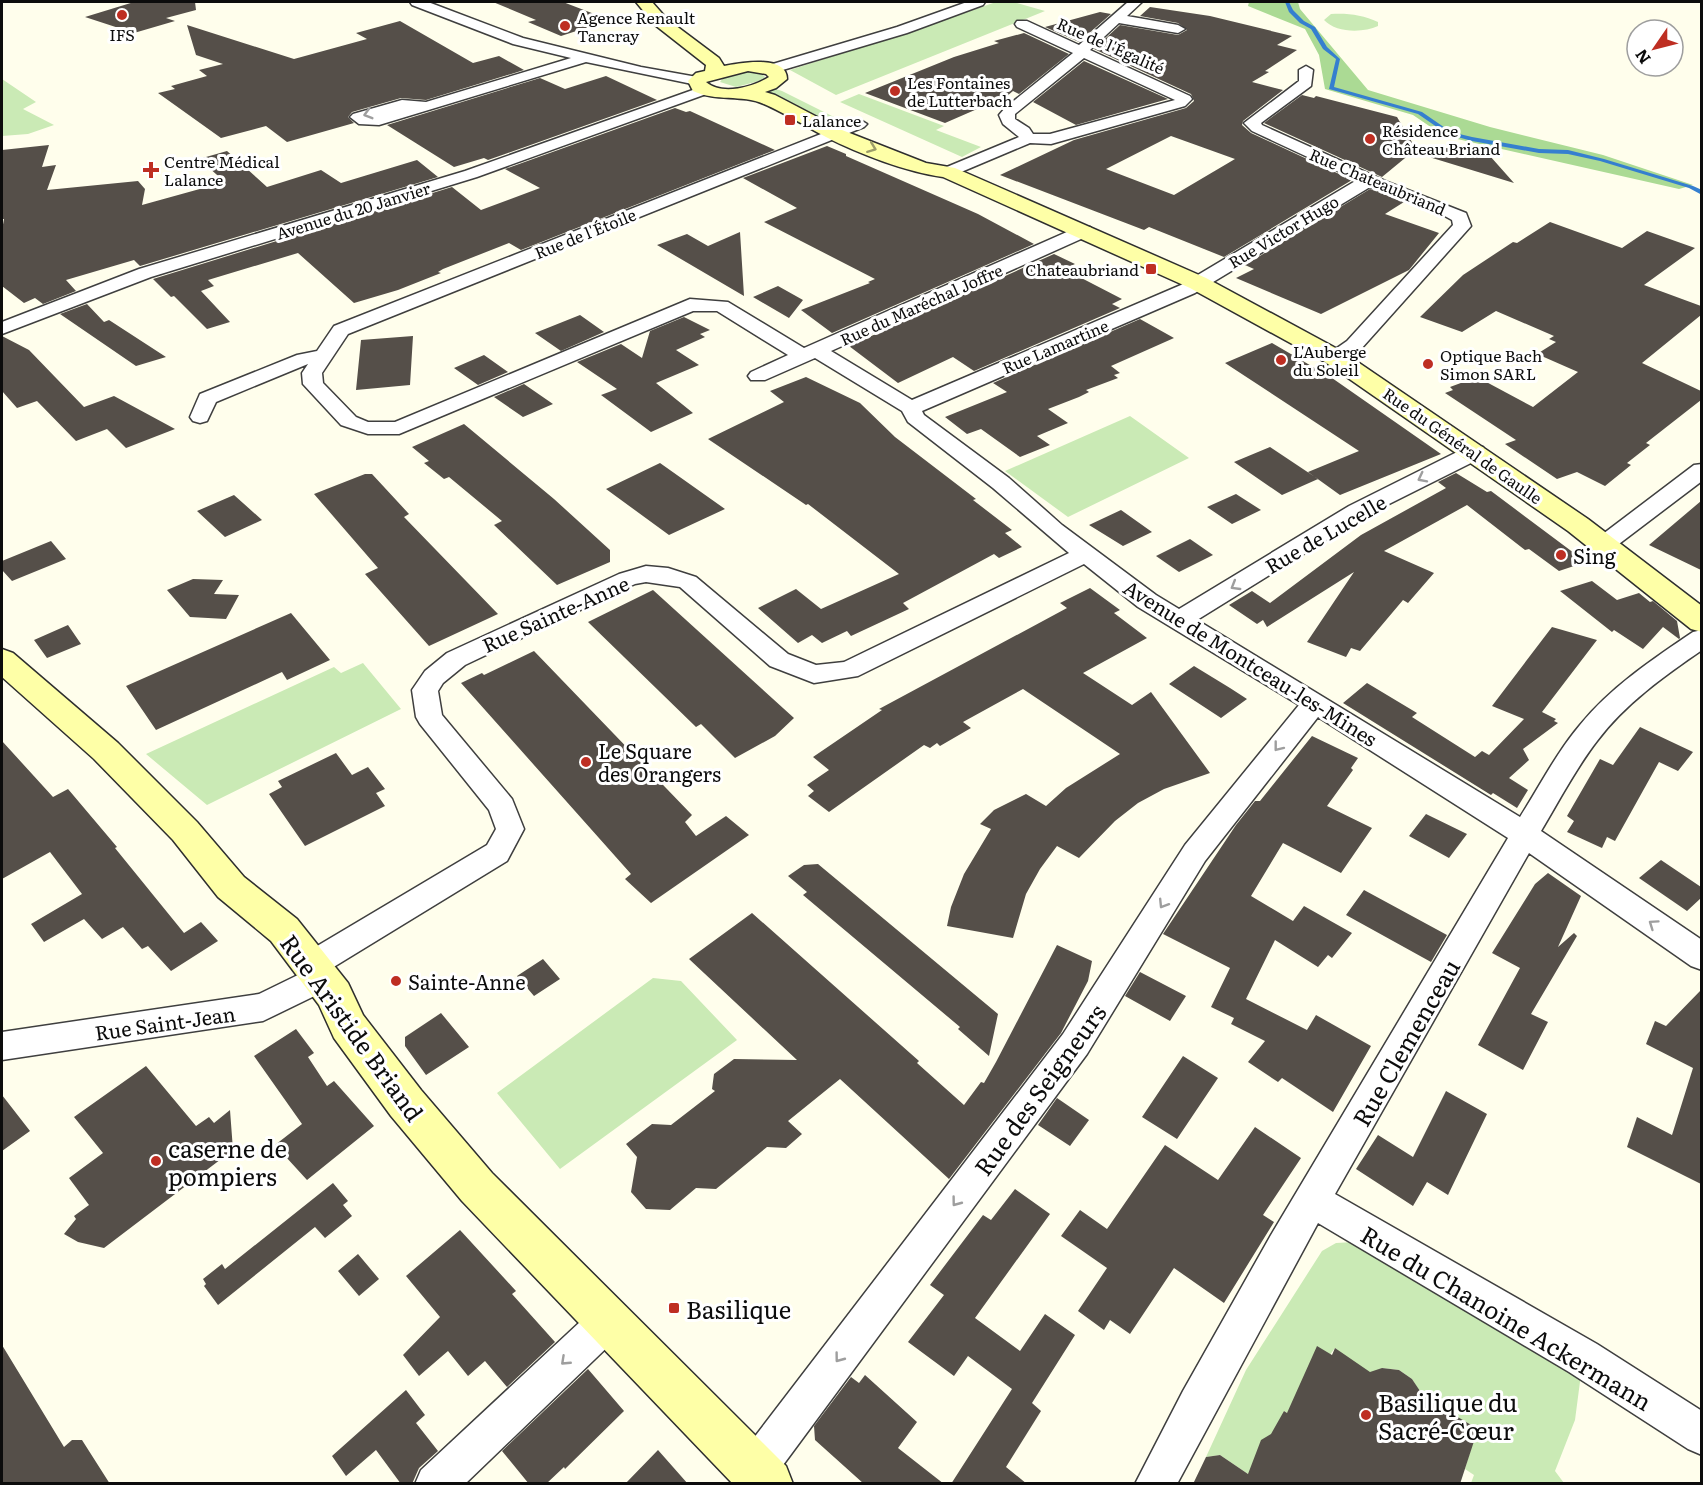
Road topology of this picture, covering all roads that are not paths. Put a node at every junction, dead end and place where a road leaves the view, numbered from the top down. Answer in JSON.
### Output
{"nodes":[{"id":1,"x":417,"y":2,"type":"edge"},
{"id":2,"x":644,"y":2,"type":"edge"},
{"id":3,"x":978,"y":2,"type":"edge"},
{"id":4,"x":1135,"y":2,"type":"edge"},
{"id":5,"x":1116,"y":18,"type":"junction"},
{"id":6,"x":1022,"y":24,"type":"dead end"},
{"id":7,"x":692,"y":25,"type":"dead end"},
{"id":8,"x":1178,"y":29,"type":"dead end"},
{"id":9,"x":1081,"y":51,"type":"junction"},
{"id":10,"x":585,"y":57,"type":"junction"},
{"id":11,"x":748,"y":66,"type":"junction"},
{"id":12,"x":1306,"y":70,"type":"dead end"},
{"id":13,"x":772,"y":76,"type":"junction"},
{"id":14,"x":705,"y":81,"type":"junction"},
{"id":15,"x":740,"y":92,"type":"junction"},
{"id":16,"x":801,"y":96,"type":"dead end"},
{"id":17,"x":425,"y":106,"type":"dead end"},
{"id":18,"x":835,"y":112,"type":"dead end"},
{"id":19,"x":859,"y":124,"type":"junction"},
{"id":20,"x":835,"y":134,"type":"junction"},
{"id":21,"x":1028,"y":138,"type":"junction"},
{"id":22,"x":948,"y":172,"type":"junction"},
{"id":23,"x":1369,"y":180,"type":"junction"},
{"id":24,"x":1084,"y":231,"type":"junction"},
{"id":25,"x":1198,"y":283,"type":"junction"},
{"id":26,"x":2,"y":328,"type":"edge"},
{"id":27,"x":809,"y":353,"type":"junction"},
{"id":28,"x":322,"y":356,"type":"junction"},
{"id":29,"x":1334,"y":357,"type":"junction"},
{"id":30,"x":758,"y":376,"type":"dead end"},
{"id":31,"x":910,"y":408,"type":"junction"},
{"id":32,"x":200,"y":417,"type":"dead end"},
{"id":33,"x":1475,"y":452,"type":"junction"},
{"id":34,"x":1701,"y":470,"type":"edge"},
{"id":35,"x":1603,"y":545,"type":"junction"},
{"id":36,"x":1086,"y":554,"type":"junction"},
{"id":37,"x":1179,"y":620,"type":"junction"},
{"id":38,"x":1701,"y":621,"type":"edge"},
{"id":39,"x":1701,"y":638,"type":"edge"},
{"id":40,"x":2,"y":660,"type":"edge"},
{"id":41,"x":1316,"y":703,"type":"junction"},
{"id":42,"x":1524,"y":834,"type":"junction"},
{"id":43,"x":1701,"y":957,"type":"edge"},
{"id":44,"x":317,"y":971,"type":"junction"},
{"id":45,"x":2,"y":1046,"type":"edge"},
{"id":46,"x":1312,"y":1200,"type":"junction"},
{"id":47,"x":608,"y":1321,"type":"junction"},
{"id":48,"x":1701,"y":1435,"type":"edge"},
{"id":49,"x":761,"y":1477,"type":"edge"},
{"id":50,"x":435,"y":1484,"type":"edge"},
{"id":51,"x":1155,"y":1484,"type":"edge"}],
"edges":[{"from":1,"to":10,"type":"street"},
{"from":2,"to":14,"type":"main road"},
{"from":3,"to":13,"type":"street"},
{"from":4,"to":5,"type":"street"},
{"from":5,"to":8,"type":"street"},
{"from":5,"to":9,"type":"street"},
{"from":6,"to":9,"type":"street","name":"Rue de l'Égalité"},
{"from":7,"to":11,"type":"main road"},
{"from":9,"to":21,"type":"street"},
{"from":9,"to":21,"type":"street","name":"Rue de l'Égalité"},
{"from":10,"to":14,"type":"street"},
{"from":10,"to":17,"type":"street"},
{"from":11,"to":13,"type":"main road"},
{"from":11,"to":14,"type":"main road"},
{"from":12,"to":23,"type":"street","name":"Rue Chateaubriand"},
{"from":13,"to":15,"type":"main road"},
{"from":13,"to":16,"type":"main road"},
{"from":14,"to":15,"type":"main road"},
{"from":14,"to":26,"type":"street","name":"Avenue du 20 Janvier"},
{"from":15,"to":20,"type":"main road","name":"Rue du Général de Gaulle"},
{"from":18,"to":19,"type":"main road","name":"Rue du Général de Gaulle"},
{"from":19,"to":20,"type":"street","name":"Rue de l'Étoile"},
{"from":19,"to":22,"type":"main road","name":"Rue du Général de Gaulle"},
{"from":20,"to":22,"type":"main road","name":"Rue du Général de Gaulle","one_way":true},
{"from":20,"to":28,"type":"street","name":"Rue de l'Étoile"},
{"from":21,"to":22,"type":"street"},
{"from":22,"to":24,"type":"main road","name":"Rue du Général de Gaulle"},
{"from":23,"to":25,"type":"street","name":"Rue Victor Hugo"},
{"from":23,"to":29,"type":"street","name":"Rue Chateaubriand"},
{"from":24,"to":25,"type":"main road","name":"Rue du Général de Gaulle"},
{"from":24,"to":27,"type":"street","name":"Rue du Maréchal Joffre"},
{"from":25,"to":29,"type":"main road","name":"Rue du Général de Gaulle"},
{"from":25,"to":31,"type":"street","name":"Rue Lamartine"},
{"from":27,"to":28,"type":"street","name":"Rue de l'Étoile"},
{"from":27,"to":30,"type":"street","name":"Rue du Maréchal Joffre"},
{"from":27,"to":31,"type":"street","name":"Avenue de Montceau-les-Mines"},
{"from":28,"to":32,"type":"street"},
{"from":29,"to":33,"type":"main road","name":"Rue du Général de Gaulle"},
{"from":31,"to":36,"type":"street","name":"Avenue de Montceau-les-Mines"},
{"from":33,"to":35,"type":"main road","name":"Rue du Général de Gaulle"},
{"from":33,"to":37,"type":"street","name":"Rue de Lucelle","one_way":true},
{"from":34,"to":35,"type":"street"},
{"from":35,"to":38,"type":"main road","name":"Rue du Général de Gaulle"},
{"from":36,"to":37,"type":"street","name":"Avenue de Montceau-les-Mines"},
{"from":36,"to":44,"type":"street","name":"Rue Sainte-Anne"},
{"from":37,"to":41,"type":"street","name":"Avenue de Montceau-les-Mines"},
{"from":39,"to":42,"type":"street","name":"Rue Clemenceau"},
{"from":40,"to":44,"type":"main road","name":"Rue Aristide Briand"},
{"from":41,"to":42,"type":"street","name":"Avenue de Montceau-les-Mines"},
{"from":41,"to":49,"type":"street","name":"Rue des Seigneurs","one_way":true},
{"from":43,"to":42,"type":"street","name":"Avenue de Montceau-les-Mines","one_way":true},
{"from":42,"to":46,"type":"street","name":"Rue Clemenceau"},
{"from":44,"to":45,"type":"street","name":"Rue Saint-Jean"},
{"from":44,"to":47,"type":"main road","name":"Rue Aristide Briand"},
{"from":46,"to":48,"type":"street","name":"Rue du Chanoine Ackermann"},
{"from":46,"to":51,"type":"street","name":"Rue Clemenceau"},
{"from":47,"to":49,"type":"main road","name":"Rue Aristide Briand"},
{"from":47,"to":50,"type":"street","one_way":true}]}
